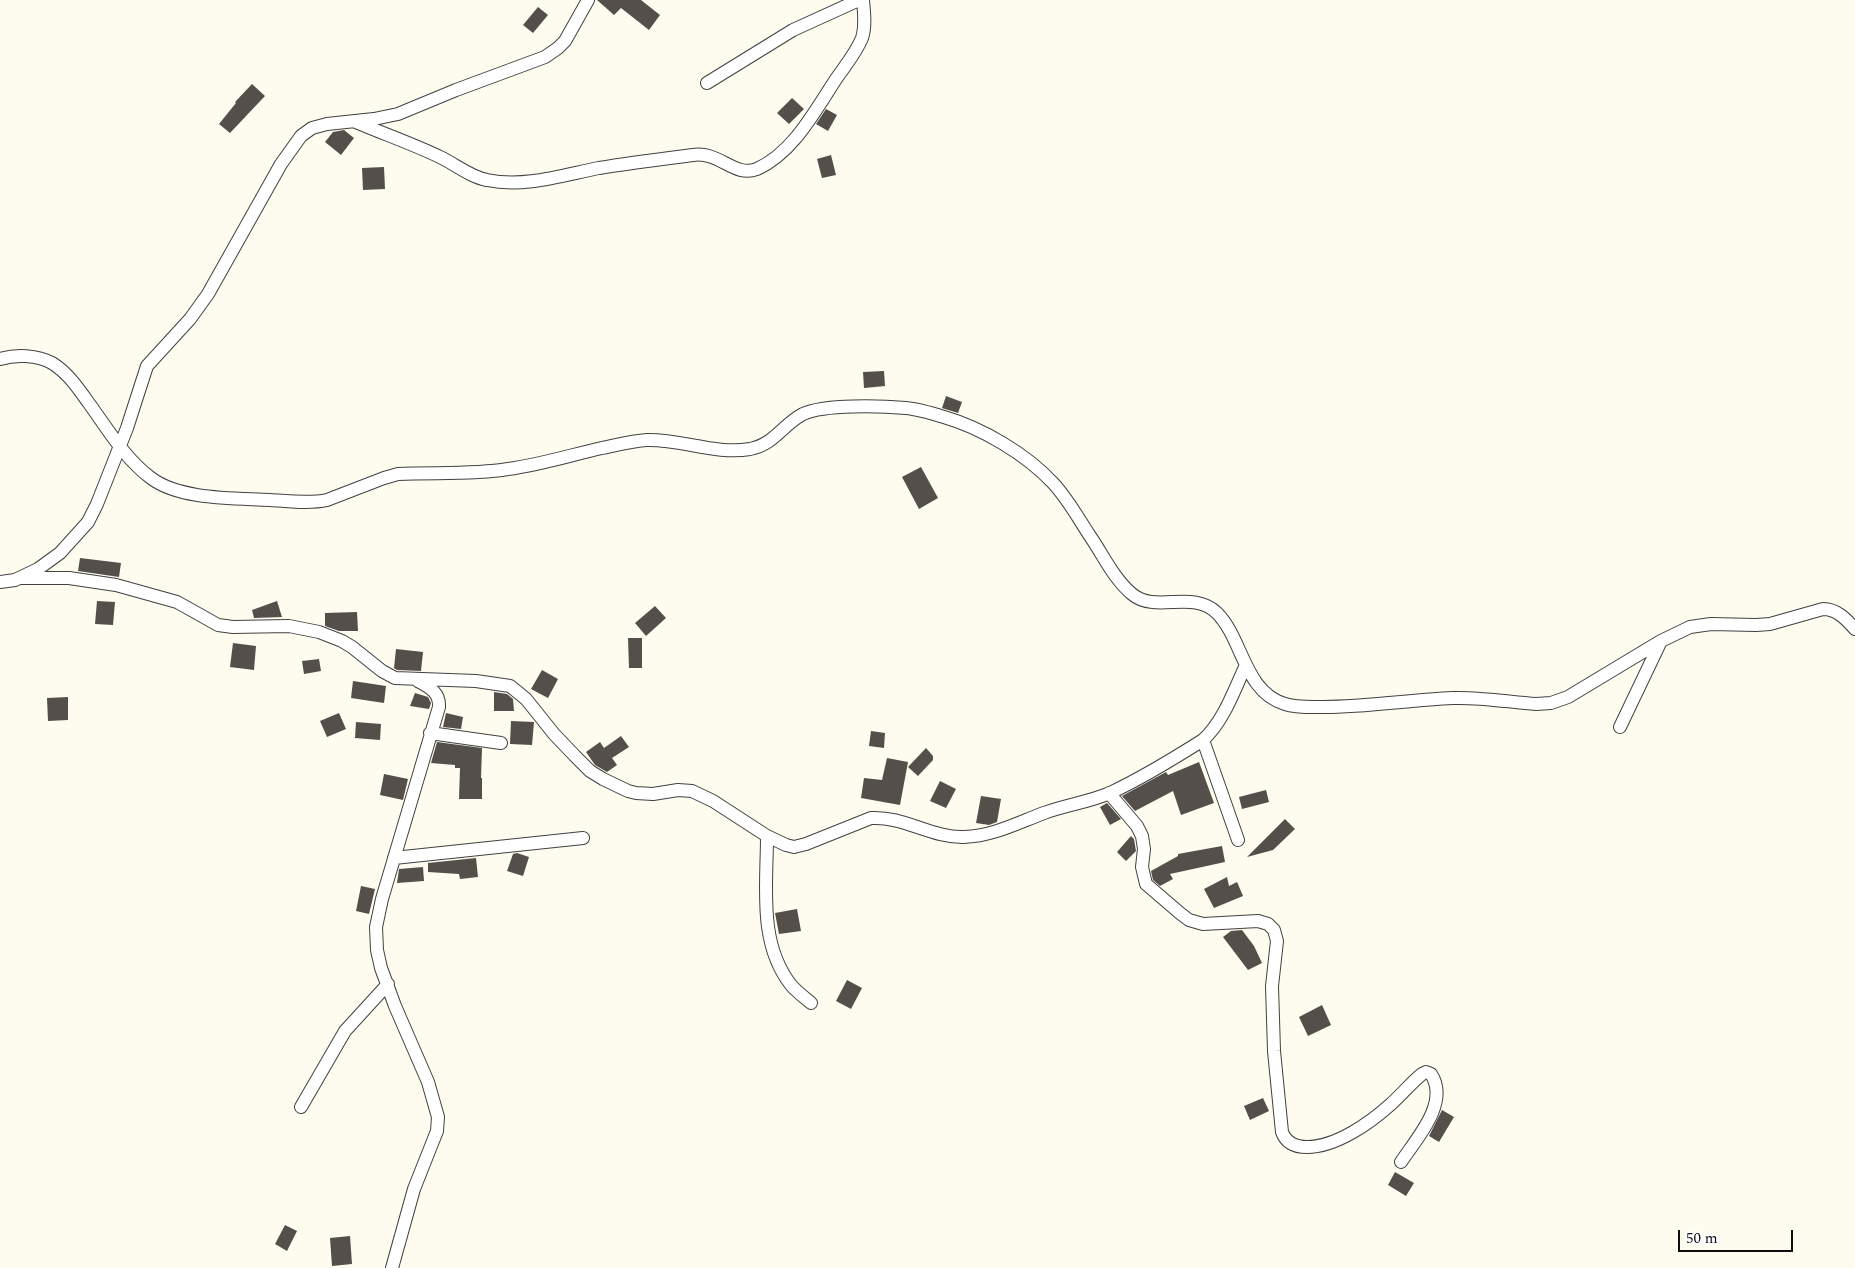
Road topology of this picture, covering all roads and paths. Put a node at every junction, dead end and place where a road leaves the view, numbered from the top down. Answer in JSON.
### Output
{"nodes":[{"id":1,"x":588,"y":0,"type":"edge"},
{"id":2,"x":859,"y":0,"type":"edge"},
{"id":3,"x":864,"y":0,"type":"edge"},
{"id":4,"x":707,"y":83,"type":"dead end"},
{"id":5,"x":354,"y":121,"type":"junction"},
{"id":6,"x":0,"y":359,"type":"edge"},
{"id":7,"x":120,"y":446,"type":"junction"},
{"id":8,"x":20,"y":578,"type":"junction"},
{"id":9,"x":0,"y":582,"type":"edge"},
{"id":10,"x":1855,"y":629,"type":"edge"},
{"id":11,"x":1661,"y":641,"type":"junction"},
{"id":12,"x":1246,"y":665,"type":"junction"},
{"id":13,"x":416,"y":680,"type":"junction"},
{"id":14,"x":1620,"y":727,"type":"dead end"},
{"id":15,"x":430,"y":733,"type":"junction"},
{"id":16,"x":1203,"y":740,"type":"junction"},
{"id":17,"x":501,"y":744,"type":"dead end"},
{"id":18,"x":1110,"y":793,"type":"junction"},
{"id":19,"x":767,"y":836,"type":"junction"},
{"id":20,"x":584,"y":838,"type":"dead end"},
{"id":21,"x":1238,"y":840,"type":"dead end"},
{"id":22,"x":394,"y":858,"type":"junction"},
{"id":23,"x":388,"y":984,"type":"junction"},
{"id":24,"x":811,"y":1004,"type":"dead end"},
{"id":25,"x":301,"y":1107,"type":"dead end"},
{"id":26,"x":1401,"y":1162,"type":"dead end"},
{"id":27,"x":392,"y":1268,"type":"edge"}],
"edges":[{"from":1,"to":5,"type":"street"},
{"from":2,"to":4,"type":"street"},
{"from":3,"to":5,"type":"street"},
{"from":5,"to":7,"type":"street"},
{"from":6,"to":7,"type":"street"},
{"from":7,"to":8,"type":"street"},
{"from":7,"to":12,"type":"street"},
{"from":8,"to":9,"type":"street"},
{"from":8,"to":13,"type":"street"},
{"from":10,"to":11,"type":"street"},
{"from":11,"to":12,"type":"street"},
{"from":11,"to":14,"type":"street"},
{"from":12,"to":16,"type":"street"},
{"from":13,"to":15,"type":"street"},
{"from":13,"to":19,"type":"street"},
{"from":15,"to":17,"type":"street"},
{"from":15,"to":22,"type":"street"},
{"from":16,"to":18,"type":"street"},
{"from":16,"to":21,"type":"street"},
{"from":18,"to":19,"type":"street"},
{"from":18,"to":26,"type":"street"},
{"from":19,"to":24,"type":"street"},
{"from":20,"to":22,"type":"street"},
{"from":22,"to":23,"type":"street"},
{"from":23,"to":25,"type":"street"},
{"from":23,"to":27,"type":"street"}]}
